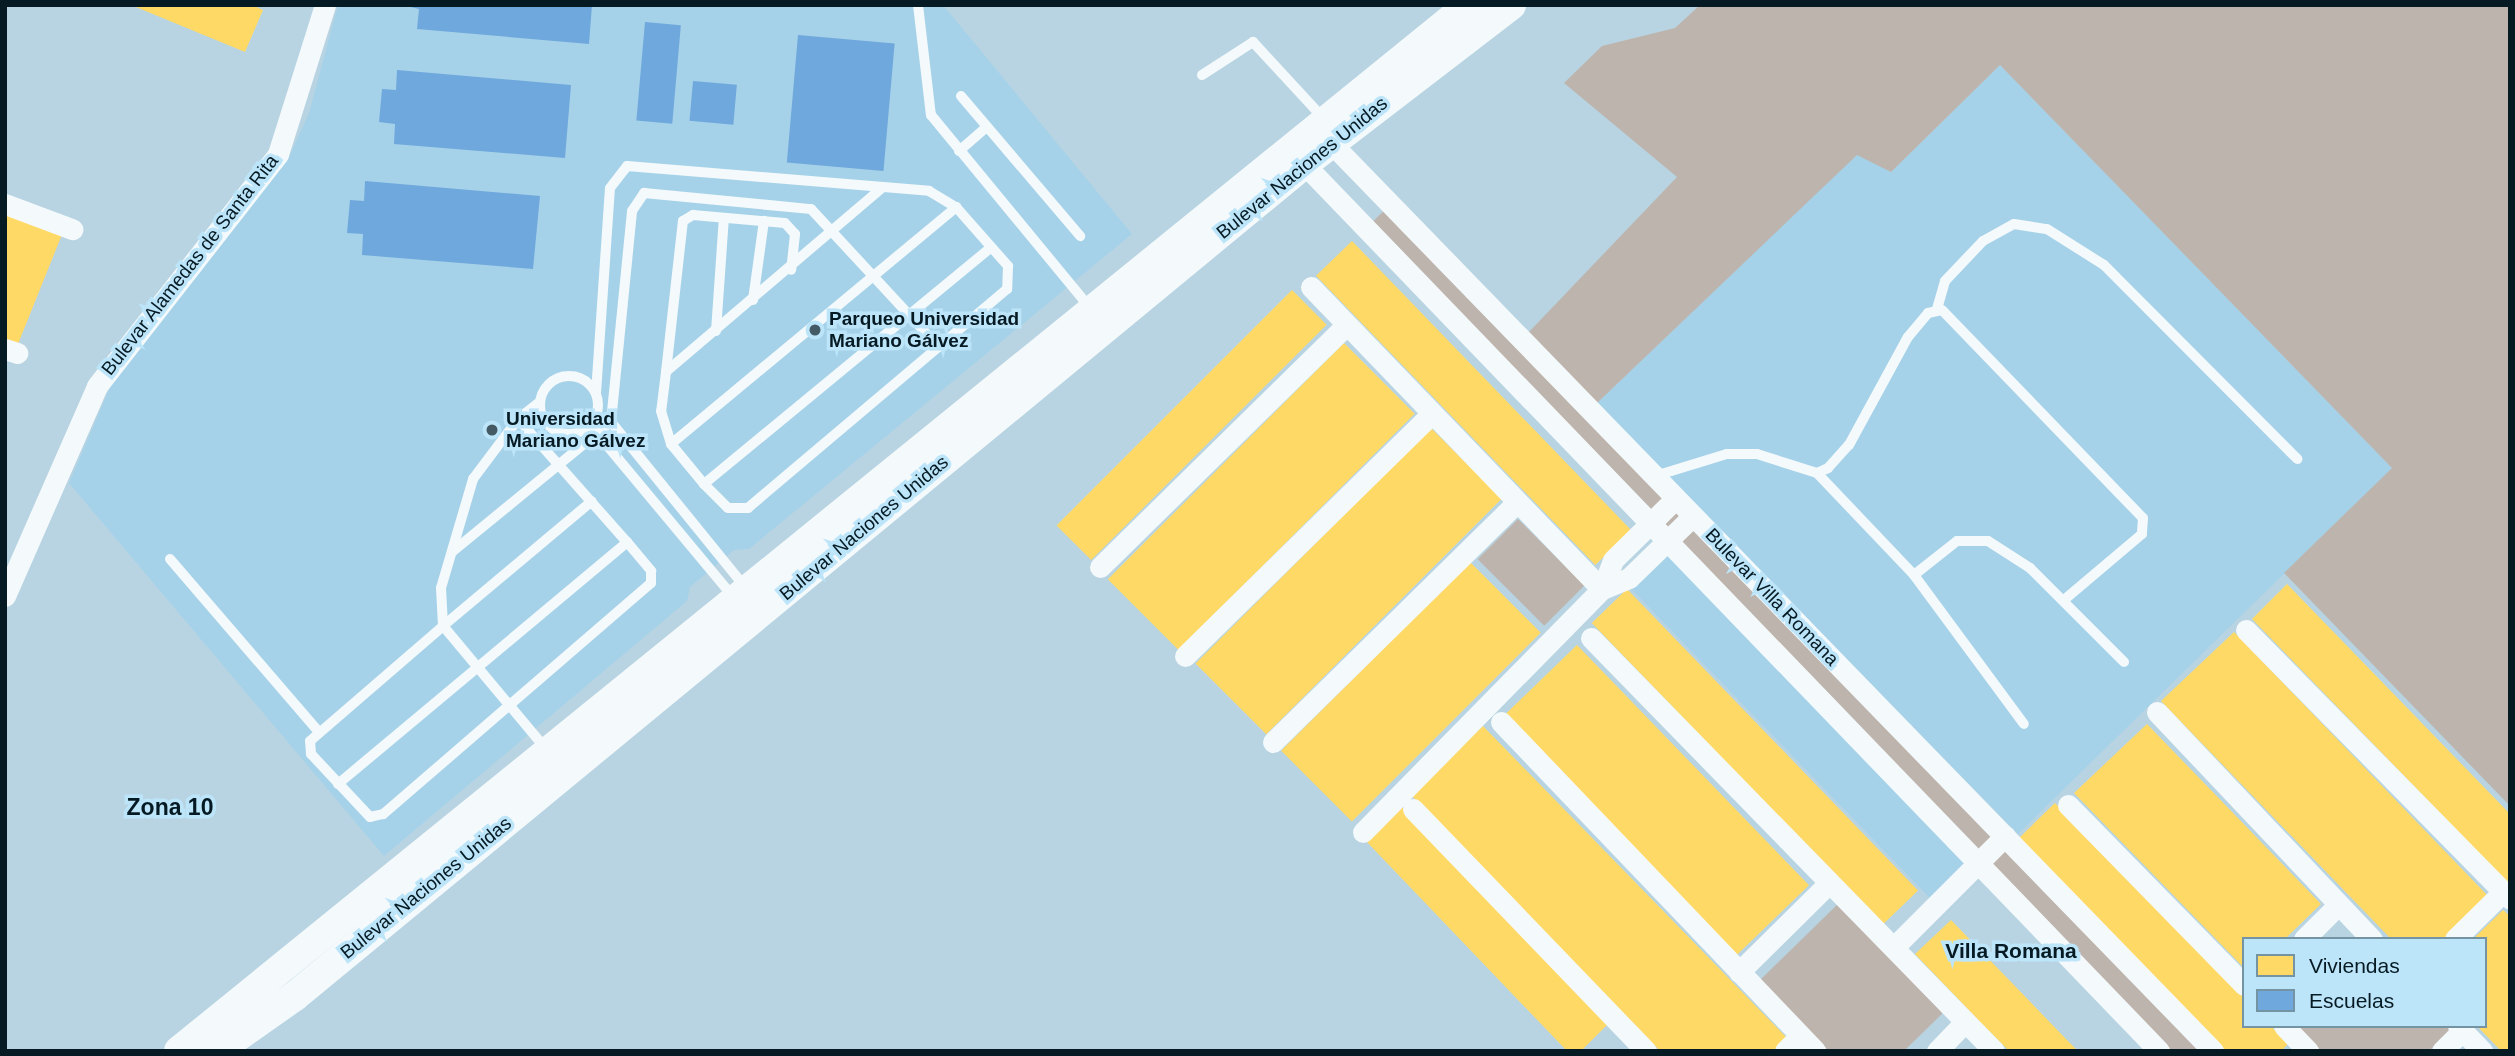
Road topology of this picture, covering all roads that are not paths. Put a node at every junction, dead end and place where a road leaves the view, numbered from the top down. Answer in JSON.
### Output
{"nodes":[{"id":1,"x":325,"y":5,"type":"edge"},
{"id":2,"x":918,"y":5,"type":"edge"},
{"id":3,"x":1469,"y":5,"type":"edge"},
{"id":4,"x":1511,"y":5,"type":"edge"},
{"id":5,"x":1202,"y":75,"type":"dead end"},
{"id":6,"x":961,"y":96,"type":"dead end"},
{"id":7,"x":987,"y":127,"type":"junction"},
{"id":8,"x":1329,"y":132,"type":"junction"},
{"id":9,"x":959,"y":151,"type":"junction"},
{"id":10,"x":1304,"y":164,"type":"junction"},
{"id":11,"x":883,"y":187,"type":"junction"},
{"id":12,"x":5,"y":204,"type":"edge"},
{"id":13,"x":956,"y":207,"type":"junction"},
{"id":14,"x":724,"y":218,"type":"junction"},
{"id":15,"x":764,"y":221,"type":"junction"},
{"id":16,"x":72,"y":229,"type":"dead end"},
{"id":17,"x":836,"y":230,"type":"junction"},
{"id":18,"x":1080,"y":236,"type":"dead end"},
{"id":19,"x":991,"y":247,"type":"junction"},
{"id":20,"x":791,"y":270,"type":"junction"},
{"id":21,"x":877,"y":275,"type":"junction"},
{"id":22,"x":1311,"y":287,"type":"dead end"},
{"id":23,"x":753,"y":300,"type":"junction"},
{"id":24,"x":1937,"y":309,"type":"junction"},
{"id":25,"x":1092,"y":310,"type":"junction"},
{"id":26,"x":912,"y":316,"type":"junction"},
{"id":27,"x":1345,"y":326,"type":"junction"},
{"id":28,"x":716,"y":331,"type":"junction"},
{"id":29,"x":939,"y":347,"type":"junction"},
{"id":30,"x":666,"y":372,"type":"junction"},
{"id":31,"x":596,"y":393,"type":"junction"},
{"id":32,"x":540,"y":402,"type":"junction"},
{"id":33,"x":1431,"y":414,"type":"junction"},
{"id":34,"x":518,"y":419,"type":"junction"},
{"id":35,"x":611,"y":422,"type":"junction"},
{"id":36,"x":590,"y":425,"type":"junction"},
{"id":37,"x":600,"y":435,"type":"junction"},
{"id":38,"x":671,"y":444,"type":"junction"},
{"id":39,"x":2297,"y":459,"type":"dead end"},
{"id":40,"x":561,"y":466,"type":"junction"},
{"id":41,"x":1817,"y":473,"type":"junction"},
{"id":42,"x":1655,"y":476,"type":"junction"},
{"id":43,"x":704,"y":484,"type":"junction"},
{"id":44,"x":1676,"y":498,"type":"junction"},
{"id":45,"x":592,"y":502,"type":"junction"},
{"id":46,"x":1517,"y":502,"type":"junction"},
{"id":47,"x":1693,"y":516,"type":"junction"},
{"id":48,"x":1649,"y":525,"type":"junction"},
{"id":49,"x":627,"y":542,"type":"junction"},
{"id":50,"x":1667,"y":543,"type":"junction"},
{"id":51,"x":451,"y":553,"type":"junction"},
{"id":52,"x":170,"y":559,"type":"dead end"},
{"id":53,"x":1100,"y":567,"type":"dead end"},
{"id":54,"x":1914,"y":575,"type":"junction"},
{"id":55,"x":1602,"y":589,"type":"junction"},
{"id":56,"x":740,"y":593,"type":"junction"},
{"id":57,"x":5,"y":596,"type":"edge"},
{"id":58,"x":2064,"y":600,"type":"junction"},
{"id":59,"x":443,"y":626,"type":"junction"},
{"id":60,"x":2246,"y":630,"type":"dead end"},
{"id":61,"x":1591,"y":638,"type":"dead end"},
{"id":62,"x":1185,"y":656,"type":"dead end"},
{"id":63,"x":2124,"y":662,"type":"dead end"},
{"id":64,"x":475,"y":665,"type":"junction"},
{"id":65,"x":509,"y":705,"type":"junction"},
{"id":66,"x":2157,"y":712,"type":"dead end"},
{"id":67,"x":1501,"y":722,"type":"dead end"},
{"id":68,"x":2024,"y":724,"type":"dead end"},
{"id":69,"x":317,"y":730,"type":"junction"},
{"id":70,"x":1273,"y":742,"type":"dead end"},
{"id":71,"x":547,"y":749,"type":"junction"},
{"id":72,"x":338,"y":783,"type":"junction"},
{"id":73,"x":2068,"y":806,"type":"dead end"},
{"id":74,"x":1413,"y":809,"type":"dead end"},
{"id":75,"x":1363,"y":832,"type":"dead end"},
{"id":76,"x":2005,"y":836,"type":"junction"},
{"id":77,"x":1978,"y":864,"type":"junction"},
{"id":78,"x":1829,"y":883,"type":"junction"},
{"id":79,"x":2506,"y":895,"type":"edge"},
{"id":80,"x":2338,"y":905,"type":"junction"},
{"id":81,"x":2306,"y":937,"type":"edge"},
{"id":82,"x":2370,"y":937,"type":"edge"},
{"id":83,"x":2457,"y":937,"type":"edge"},
{"id":84,"x":1895,"y":947,"type":"junction"},
{"id":85,"x":275,"y":967,"type":"junction"},
{"id":86,"x":1739,"y":972,"type":"junction"},
{"id":87,"x":2242,"y":983,"type":"edge"},
{"id":88,"x":295,"y":996,"type":"junction"},
{"id":89,"x":236,"y":1001,"type":"junction"},
{"id":90,"x":1965,"y":1022,"type":"junction"},
{"id":91,"x":2285,"y":1028,"type":"edge"},
{"id":92,"x":2460,"y":1028,"type":"edge"},
{"id":93,"x":1800,"y":1046,"type":"edge"},
{"id":94,"x":2299,"y":1048,"type":"edge"},
{"id":95,"x":179,"y":1051,"type":"edge"},
{"id":96,"x":211,"y":1051,"type":"edge"},
{"id":97,"x":217,"y":1051,"type":"edge"},
{"id":98,"x":1646,"y":1051,"type":"edge"},
{"id":99,"x":1937,"y":1051,"type":"edge"},
{"id":100,"x":1994,"y":1051,"type":"edge"},
{"id":101,"x":2159,"y":1051,"type":"edge"},
{"id":102,"x":2213,"y":1051,"type":"edge"},
{"id":103,"x":2442,"y":1051,"type":"edge"},
{"id":104,"x":2482,"y":1051,"type":"edge"}],
"edges":[{"from":1,"to":57,"type":"street","name":"Bulevar Alamedas de Santa Rita"},
{"from":2,"to":9,"type":"lane"},
{"from":3,"to":8,"type":"main road","name":"Bulevar Naciones Unidas"},
{"from":4,"to":8,"type":"main road","name":"Bulevar Naciones Unidas"},
{"from":5,"to":8,"type":"lane"},
{"from":6,"to":7,"type":"lane"},
{"from":7,"to":9,"type":"lane"},
{"from":7,"to":18,"type":"lane"},
{"from":8,"to":10,"type":"main road","name":"Bulevar Naciones Unidas"},
{"from":8,"to":25,"type":"main road","name":"Bulevar Naciones Unidas"},
{"from":8,"to":42,"type":"street","name":"Bulevar Villa Romana"},
{"from":9,"to":25,"type":"lane"},
{"from":10,"to":48,"type":"street","name":"Bulevar Villa Romana"},
{"from":10,"to":88,"type":"main road","name":"Bulevar Naciones Unidas"},
{"from":11,"to":13,"type":"lane"},
{"from":11,"to":17,"type":"lane"},
{"from":11,"to":31,"type":"lane"},
{"from":12,"to":16,"type":"street"},
{"from":13,"to":19,"type":"lane"},
{"from":13,"to":21,"type":"lane"},
{"from":14,"to":15,"type":"lane"},
{"from":14,"to":28,"type":"lane"},
{"from":14,"to":30,"type":"lane"},
{"from":15,"to":20,"type":"lane"},
{"from":15,"to":23,"type":"lane"},
{"from":17,"to":20,"type":"lane"},
{"from":17,"to":21,"type":"lane"},
{"from":17,"to":35,"type":"lane"},
{"from":19,"to":26,"type":"lane"},
{"from":19,"to":29,"type":"lane"},
{"from":20,"to":23,"type":"lane"},
{"from":21,"to":26,"type":"lane"},
{"from":21,"to":38,"type":"lane"},
{"from":22,"to":27,"type":"street"},
{"from":23,"to":28,"type":"lane"},
{"from":24,"to":39,"type":"lane"},
{"from":24,"to":41,"type":"lane"},
{"from":24,"to":58,"type":"lane"},
{"from":25,"to":56,"type":"main road","name":"Bulevar Naciones Unidas"},
{"from":26,"to":29,"type":"lane"},
{"from":26,"to":43,"type":"lane"},
{"from":27,"to":33,"type":"street"},
{"from":27,"to":53,"type":"street"},
{"from":28,"to":30,"type":"lane"},
{"from":29,"to":43,"type":"lane"},
{"from":30,"to":38,"type":"lane"},
{"from":31,"to":32,"type":"lane"},
{"from":31,"to":36,"type":"lane"},
{"from":32,"to":34,"type":"lane"},
{"from":32,"to":36,"type":"lane"},
{"from":33,"to":46,"type":"street"},
{"from":33,"to":62,"type":"street"},
{"from":34,"to":40,"type":"lane"},
{"from":34,"to":51,"type":"lane"},
{"from":35,"to":37,"type":"lane"},
{"from":35,"to":56,"type":"lane"},
{"from":36,"to":37,"type":"lane"},
{"from":37,"to":40,"type":"lane"},
{"from":37,"to":56,"type":"lane"},
{"from":38,"to":43,"type":"lane"},
{"from":40,"to":45,"type":"lane"},
{"from":40,"to":51,"type":"lane"},
{"from":41,"to":42,"type":"lane"},
{"from":41,"to":54,"type":"lane"},
{"from":42,"to":44,"type":"street","name":"Bulevar Villa Romana"},
{"from":44,"to":47,"type":"street","name":"Bulevar Villa Romana"},
{"from":44,"to":48,"type":"street"},
{"from":45,"to":49,"type":"lane"},
{"from":45,"to":59,"type":"lane"},
{"from":46,"to":55,"type":"street"},
{"from":46,"to":70,"type":"street"},
{"from":47,"to":50,"type":"street"},
{"from":47,"to":76,"type":"street","name":"Bulevar Villa Romana"},
{"from":48,"to":50,"type":"street","name":"Bulevar Villa Romana"},
{"from":48,"to":55,"type":"street"},
{"from":49,"to":64,"type":"lane"},
{"from":49,"to":65,"type":"lane"},
{"from":50,"to":55,"type":"street"},
{"from":50,"to":77,"type":"street","name":"Bulevar Villa Romana"},
{"from":51,"to":59,"type":"lane"},
{"from":52,"to":69,"type":"lane"},
{"from":54,"to":58,"type":"lane"},
{"from":54,"to":68,"type":"lane"},
{"from":55,"to":75,"type":"street"},
{"from":56,"to":71,"type":"main road","name":"Bulevar Naciones Unidas"},
{"from":58,"to":63,"type":"lane"},
{"from":59,"to":64,"type":"lane"},
{"from":59,"to":69,"type":"lane"},
{"from":60,"to":79,"type":"street"},
{"from":61,"to":78,"type":"street"},
{"from":64,"to":65,"type":"lane"},
{"from":64,"to":72,"type":"lane"},
{"from":65,"to":71,"type":"lane"},
{"from":65,"to":72,"type":"lane"},
{"from":66,"to":80,"type":"street"},
{"from":67,"to":86,"type":"street"},
{"from":69,"to":72,"type":"lane"},
{"from":71,"to":85,"type":"main road","name":"Bulevar Naciones Unidas"},
{"from":73,"to":87,"type":"street"},
{"from":74,"to":98,"type":"street"},
{"from":76,"to":77,"type":"street"},
{"from":76,"to":102,"type":"street","name":"Bulevar Villa Romana"},
{"from":77,"to":84,"type":"street"},
{"from":77,"to":101,"type":"street","name":"Bulevar Villa Romana"},
{"from":78,"to":84,"type":"street"},
{"from":78,"to":86,"type":"street"},
{"from":79,"to":83,"type":"street"},
{"from":80,"to":81,"type":"street"},
{"from":80,"to":82,"type":"street"},
{"from":84,"to":90,"type":"street"},
{"from":85,"to":88,"type":"main road"},
{"from":85,"to":89,"type":"main road","name":"Bulevar Naciones Unidas"},
{"from":86,"to":93,"type":"street"},
{"from":88,"to":97,"type":"main road","name":"Bulevar Naciones Unidas"},
{"from":89,"to":95,"type":"main road","name":"Bulevar Naciones Unidas"},
{"from":89,"to":96,"type":"main road"},
{"from":90,"to":99,"type":"street"},
{"from":90,"to":100,"type":"street"},
{"from":91,"to":94,"type":"street"},
{"from":92,"to":103,"type":"street"},
{"from":92,"to":104,"type":"street"}]}
